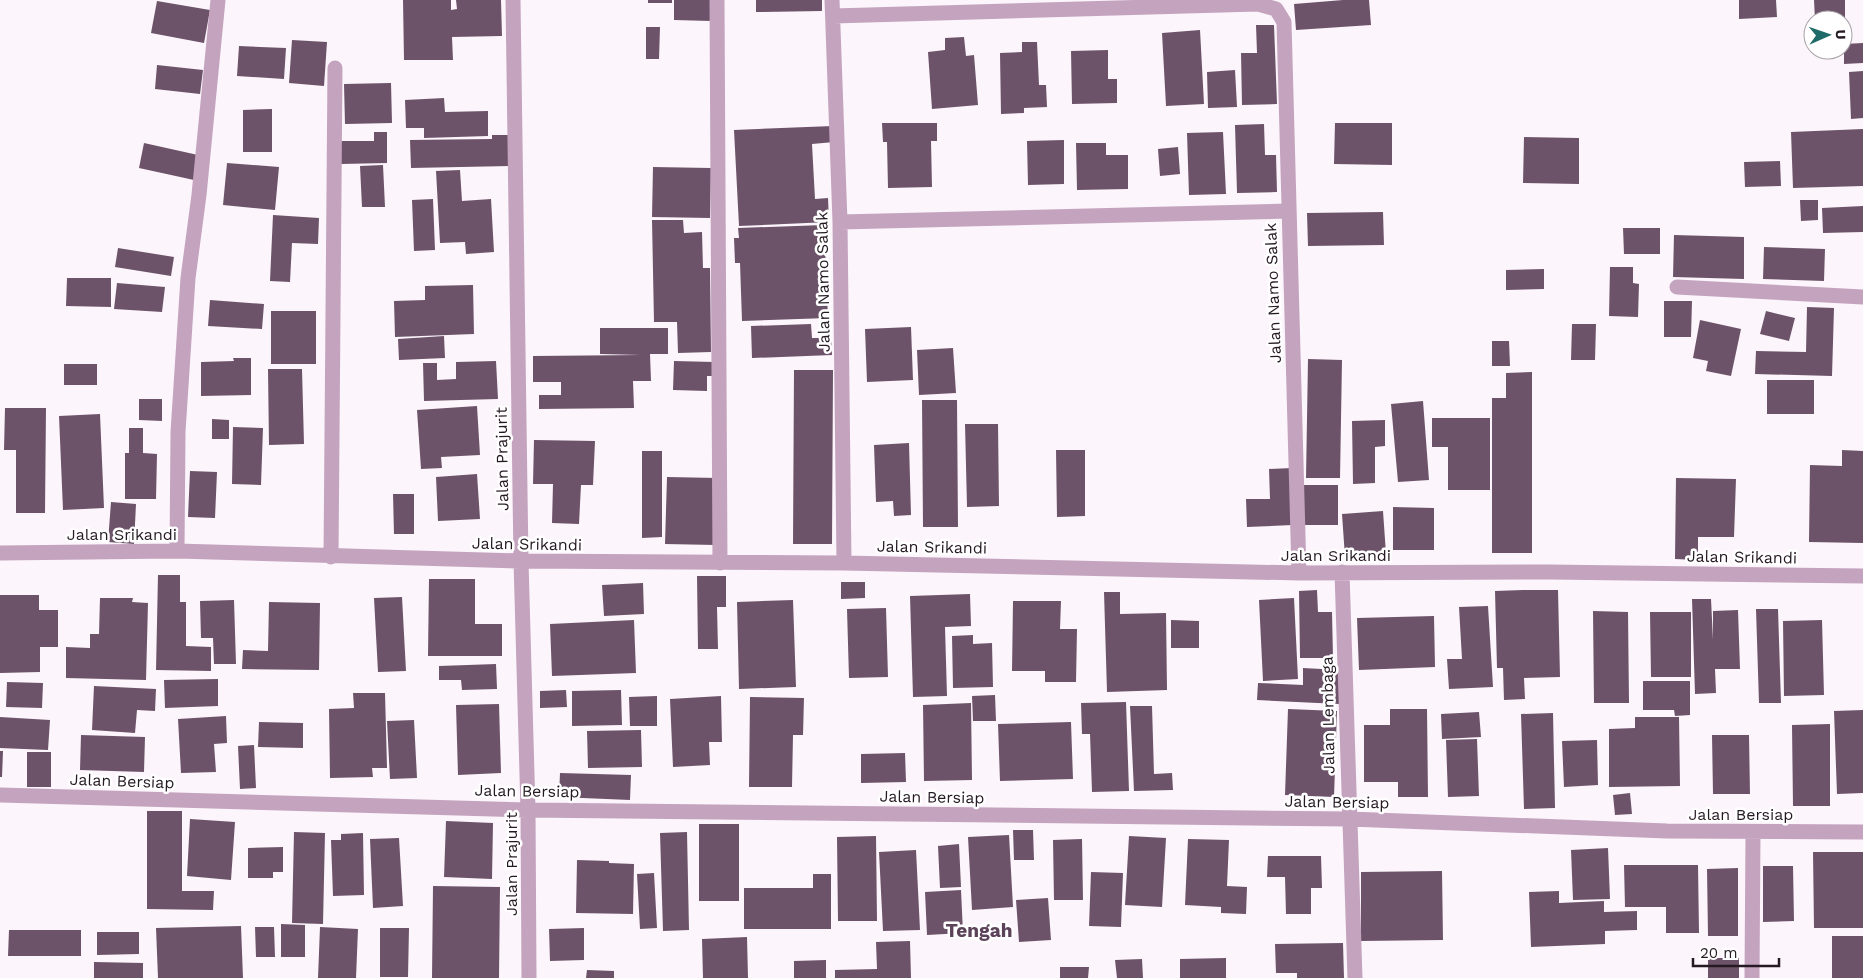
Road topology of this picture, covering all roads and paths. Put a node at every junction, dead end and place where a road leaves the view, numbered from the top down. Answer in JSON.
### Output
{"nodes":[{"id":1,"x":218,"y":0,"type":"edge"},
{"id":2,"x":513,"y":0,"type":"edge"},
{"id":3,"x":717,"y":0,"type":"edge"},
{"id":4,"x":832,"y":0,"type":"edge"},
{"id":5,"x":833,"y":16,"type":"junction"},
{"id":6,"x":334,"y":68,"type":"dead end"},
{"id":7,"x":1288,"y":212,"type":"junction"},
{"id":8,"x":840,"y":222,"type":"junction"},
{"id":9,"x":1677,"y":287,"type":"dead end"},
{"id":10,"x":1863,"y":296,"type":"edge"},
{"id":11,"x":177,"y":551,"type":"junction"},
{"id":12,"x":0,"y":553,"type":"edge"},
{"id":13,"x":331,"y":557,"type":"junction"},
{"id":14,"x":521,"y":562,"type":"junction"},
{"id":15,"x":720,"y":563,"type":"junction"},
{"id":16,"x":844,"y":563,"type":"junction"},
{"id":17,"x":1342,"y":572,"type":"junction"},
{"id":18,"x":1299,"y":573,"type":"junction"},
{"id":19,"x":1863,"y":576,"type":"edge"},
{"id":20,"x":0,"y":794,"type":"edge"},
{"id":21,"x":528,"y":810,"type":"junction"},
{"id":22,"x":1348,"y":819,"type":"junction"},
{"id":23,"x":1753,"y":832,"type":"junction"},
{"id":24,"x":1863,"y":832,"type":"edge"},
{"id":25,"x":529,"y":978,"type":"edge"},
{"id":26,"x":1355,"y":978,"type":"edge"},
{"id":27,"x":1752,"y":978,"type":"edge"}],
"edges":[{"from":1,"to":11,"type":"street"},
{"from":2,"to":14,"type":"street","name":"Jalan Prajurit"},
{"from":3,"to":15,"type":"street"},
{"from":4,"to":5,"type":"street","name":"Jalan Namo Salak"},
{"from":5,"to":7,"type":"street","name":"Jalan Namo Salak"},
{"from":5,"to":8,"type":"street","name":"Jalan Namo Salak"},
{"from":6,"to":13,"type":"street"},
{"from":7,"to":8,"type":"street"},
{"from":7,"to":18,"type":"street","name":"Jalan Namo Salak"},
{"from":8,"to":16,"type":"street","name":"Jalan Namo Salak"},
{"from":9,"to":10,"type":"street"},
{"from":11,"to":12,"type":"street","name":"Jalan Srikandi"},
{"from":11,"to":13,"type":"street","name":"Jalan Srikandi"},
{"from":13,"to":14,"type":"street","name":"Jalan Srikandi"},
{"from":14,"to":15,"type":"street","name":"Jalan Srikandi"},
{"from":14,"to":21,"type":"street","name":"Jalan Prajurit"},
{"from":15,"to":16,"type":"street","name":"Jalan Srikandi"},
{"from":16,"to":18,"type":"street","name":"Jalan Srikandi"},
{"from":17,"to":18,"type":"street","name":"Jalan Srikandi"},
{"from":17,"to":19,"type":"street","name":"Jalan Srikandi"},
{"from":17,"to":22,"type":"street","name":"Jalan Lembaga"},
{"from":20,"to":21,"type":"street","name":"Jalan Bersiap"},
{"from":21,"to":22,"type":"street","name":"Jalan Bersiap"},
{"from":21,"to":25,"type":"street","name":"Jalan Prajurit"},
{"from":22,"to":23,"type":"street","name":"Jalan Bersiap"},
{"from":22,"to":26,"type":"street","name":"Jalan Lembaga"},
{"from":23,"to":24,"type":"street","name":"Jalan Bersiap"},
{"from":23,"to":27,"type":"street"}]}
